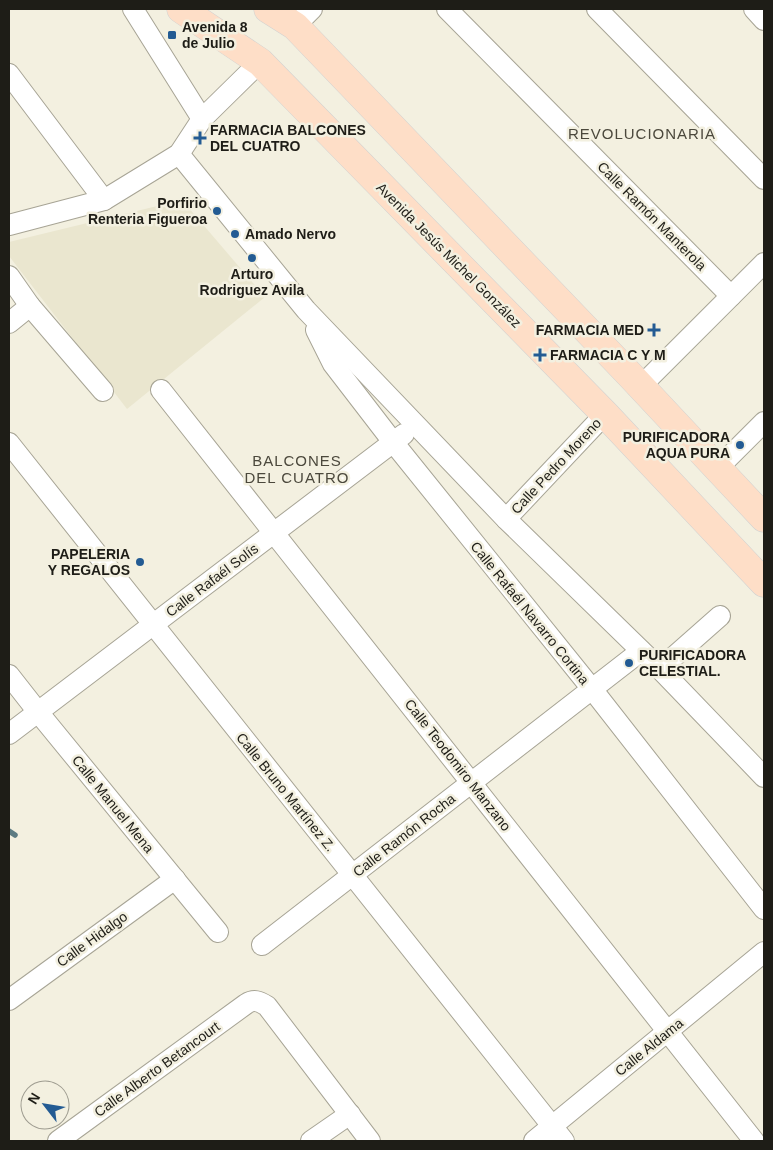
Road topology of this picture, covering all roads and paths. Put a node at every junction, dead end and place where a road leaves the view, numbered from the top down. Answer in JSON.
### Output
{"nodes":[{"id":1,"x":133,"y":9,"type":"edge"},
{"id":2,"x":180,"y":9,"type":"edge"},
{"id":3,"x":268,"y":9,"type":"edge"},
{"id":4,"x":448,"y":9,"type":"edge"},
{"id":5,"x":597,"y":9,"type":"edge"},
{"id":6,"x":754,"y":9,"type":"edge"},
{"id":7,"x":304,"y":18,"type":"edge"},
{"id":8,"x":764,"y":20,"type":"edge"},
{"id":9,"x":260,"y":62,"type":"junction"},
{"id":10,"x":9,"y":74,"type":"edge"},
{"id":11,"x":202,"y":119,"type":"junction"},
{"id":12,"x":179,"y":154,"type":"junction"},
{"id":13,"x":764,"y":178,"type":"edge"},
{"id":14,"x":104,"y":200,"type":"junction"},
{"id":15,"x":9,"y":225,"type":"edge"},
{"id":16,"x":764,"y":263,"type":"edge"},
{"id":17,"x":9,"y":276,"type":"edge"},
{"id":18,"x":731,"y":296,"type":"junction"},
{"id":19,"x":30,"y":306,"type":"junction"},
{"id":20,"x":306,"y":310,"type":"junction"},
{"id":21,"x":9,"y":323,"type":"edge"},
{"id":22,"x":641,"y":386,"type":"junction"},
{"id":23,"x":160,"y":390,"type":"dead end"},
{"id":24,"x":103,"y":391,"type":"dead end"},
{"id":25,"x":605,"y":414,"type":"junction"},
{"id":26,"x":764,"y":422,"type":"edge"},
{"id":27,"x":415,"y":425,"type":"junction"},
{"id":28,"x":393,"y":442,"type":"junction"},
{"id":29,"x":9,"y":443,"type":"edge"},
{"id":30,"x":718,"y":468,"type":"junction"},
{"id":31,"x":764,"y":518,"type":"edge"},
{"id":32,"x":506,"y":519,"type":"junction"},
{"id":33,"x":273,"y":533,"type":"junction"},
{"id":34,"x":764,"y":557,"type":"edge"},
{"id":35,"x":764,"y":583,"type":"edge"},
{"id":36,"x":720,"y":616,"type":"dead end"},
{"id":37,"x":153,"y":625,"type":"junction"},
{"id":38,"x":641,"y":651,"type":"junction"},
{"id":39,"x":660,"y":669,"type":"junction"},
{"id":40,"x":9,"y":675,"type":"edge"},
{"id":41,"x":592,"y":689,"type":"junction"},
{"id":42,"x":38,"y":712,"type":"junction"},
{"id":43,"x":9,"y":734,"type":"edge"},
{"id":44,"x":764,"y":777,"type":"edge"},
{"id":45,"x":472,"y":783,"type":"junction"},
{"id":46,"x":352,"y":875,"type":"junction"},
{"id":47,"x":175,"y":879,"type":"junction"},
{"id":48,"x":764,"y":909,"type":"edge"},
{"id":49,"x":218,"y":932,"type":"dead end"},
{"id":50,"x":262,"y":945,"type":"dead end"},
{"id":51,"x":764,"y":952,"type":"edge"},
{"id":52,"x":9,"y":1000,"type":"edge"},
{"id":53,"x":668,"y":1032,"type":"junction"},
{"id":54,"x":350,"y":1114,"type":"junction"},
{"id":55,"x":558,"y":1134,"type":"edge"},
{"id":56,"x":58,"y":1141,"type":"edge"},
{"id":57,"x":311,"y":1141,"type":"edge"},
{"id":58,"x":370,"y":1141,"type":"edge"},
{"id":59,"x":534,"y":1141,"type":"edge"},
{"id":60,"x":754,"y":1141,"type":"edge"}],
"edges":[{"from":1,"to":11,"type":"street"},
{"from":2,"to":9,"type":"main road","name":"Avenida Jesús Michel González"},
{"from":3,"to":7,"type":"main road"},
{"from":4,"to":18,"type":"street","name":"Calle Ramón Manterola"},
{"from":5,"to":13,"type":"street"},
{"from":6,"to":8,"type":"street"},
{"from":7,"to":22,"type":"main road"},
{"from":9,"to":11,"type":"street"},
{"from":9,"to":25,"type":"main road","name":"Avenida Jesús Michel González"},
{"from":10,"to":14,"type":"street"},
{"from":11,"to":12,"type":"street"},
{"from":12,"to":14,"type":"street"},
{"from":12,"to":20,"type":"street","name":"Calle Rafaél Navarro Cortina"},
{"from":14,"to":15,"type":"street"},
{"from":16,"to":18,"type":"street"},
{"from":17,"to":19,"type":"street"},
{"from":18,"to":22,"type":"street"},
{"from":19,"to":21,"type":"street"},
{"from":19,"to":24,"type":"street"},
{"from":20,"to":27,"type":"street","name":"Calle Rafaél Navarro Cortina"},
{"from":20,"to":28,"type":"street","name":"Calle Rafaél Navarro Cortina"},
{"from":22,"to":30,"type":"main road"},
{"from":23,"to":33,"type":"street","name":"Calle Teodomiro Manzano"},
{"from":25,"to":32,"type":"street","name":"Calle Pedro Moreno"},
{"from":25,"to":34,"type":"main road"},
{"from":25,"to":35,"type":"main road","name":"Avenida Jesús Michel González"},
{"from":26,"to":30,"type":"street"},
{"from":27,"to":28,"type":"street","name":"Calle Rafaél Solís"},
{"from":27,"to":32,"type":"street","name":"Calle Rafaél Navarro Cortina"},
{"from":28,"to":33,"type":"street","name":"Calle Rafaél Solís"},
{"from":28,"to":41,"type":"street","name":"Calle Rafaél Navarro Cortina"},
{"from":29,"to":37,"type":"street","name":"Calle Bruno Martínez Z."},
{"from":30,"to":31,"type":"main road"},
{"from":32,"to":38,"type":"street","name":"Calle Rafaél Navarro Cortina"},
{"from":33,"to":37,"type":"street","name":"Calle Rafaél Solís"},
{"from":33,"to":45,"type":"street","name":"Calle Teodomiro Manzano"},
{"from":36,"to":39,"type":"street"},
{"from":37,"to":42,"type":"street","name":"Calle Rafaél Solís"},
{"from":37,"to":46,"type":"street","name":"Calle Bruno Martínez Z."},
{"from":38,"to":39,"type":"street","name":"Calle Rafaél Navarro Cortina"},
{"from":38,"to":41,"type":"street","name":"Calle Ramón Rocha"},
{"from":39,"to":44,"type":"street","name":"Calle Rafaél Navarro Cortina"},
{"from":40,"to":42,"type":"street","name":"Calle Manuel Mena"},
{"from":41,"to":45,"type":"street","name":"Calle Ramón Rocha"},
{"from":41,"to":48,"type":"street","name":"Calle Rafaél Navarro Cortina"},
{"from":42,"to":43,"type":"street","name":"Calle Rafaél Solís"},
{"from":42,"to":47,"type":"street","name":"Calle Manuel Mena"},
{"from":45,"to":46,"type":"street","name":"Calle Ramón Rocha"},
{"from":45,"to":53,"type":"street","name":"Calle Teodomiro Manzano"},
{"from":46,"to":50,"type":"street","name":"Calle Ramón Rocha"},
{"from":46,"to":55,"type":"street","name":"Calle Bruno Martínez Z."},
{"from":47,"to":49,"type":"street","name":"Calle Manuel Mena"},
{"from":47,"to":52,"type":"street","name":"Calle Hidalgo"},
{"from":51,"to":53,"type":"street","name":"Calle Aldama"},
{"from":53,"to":55,"type":"street","name":"Calle Aldama"},
{"from":53,"to":60,"type":"street","name":"Calle Teodomiro Manzano"},
{"from":54,"to":56,"type":"street","name":"Calle Alberto Betancourt"},
{"from":54,"to":57,"type":"street"},
{"from":54,"to":58,"type":"street"},
{"from":55,"to":59,"type":"street","name":"Calle Aldama"}]}
